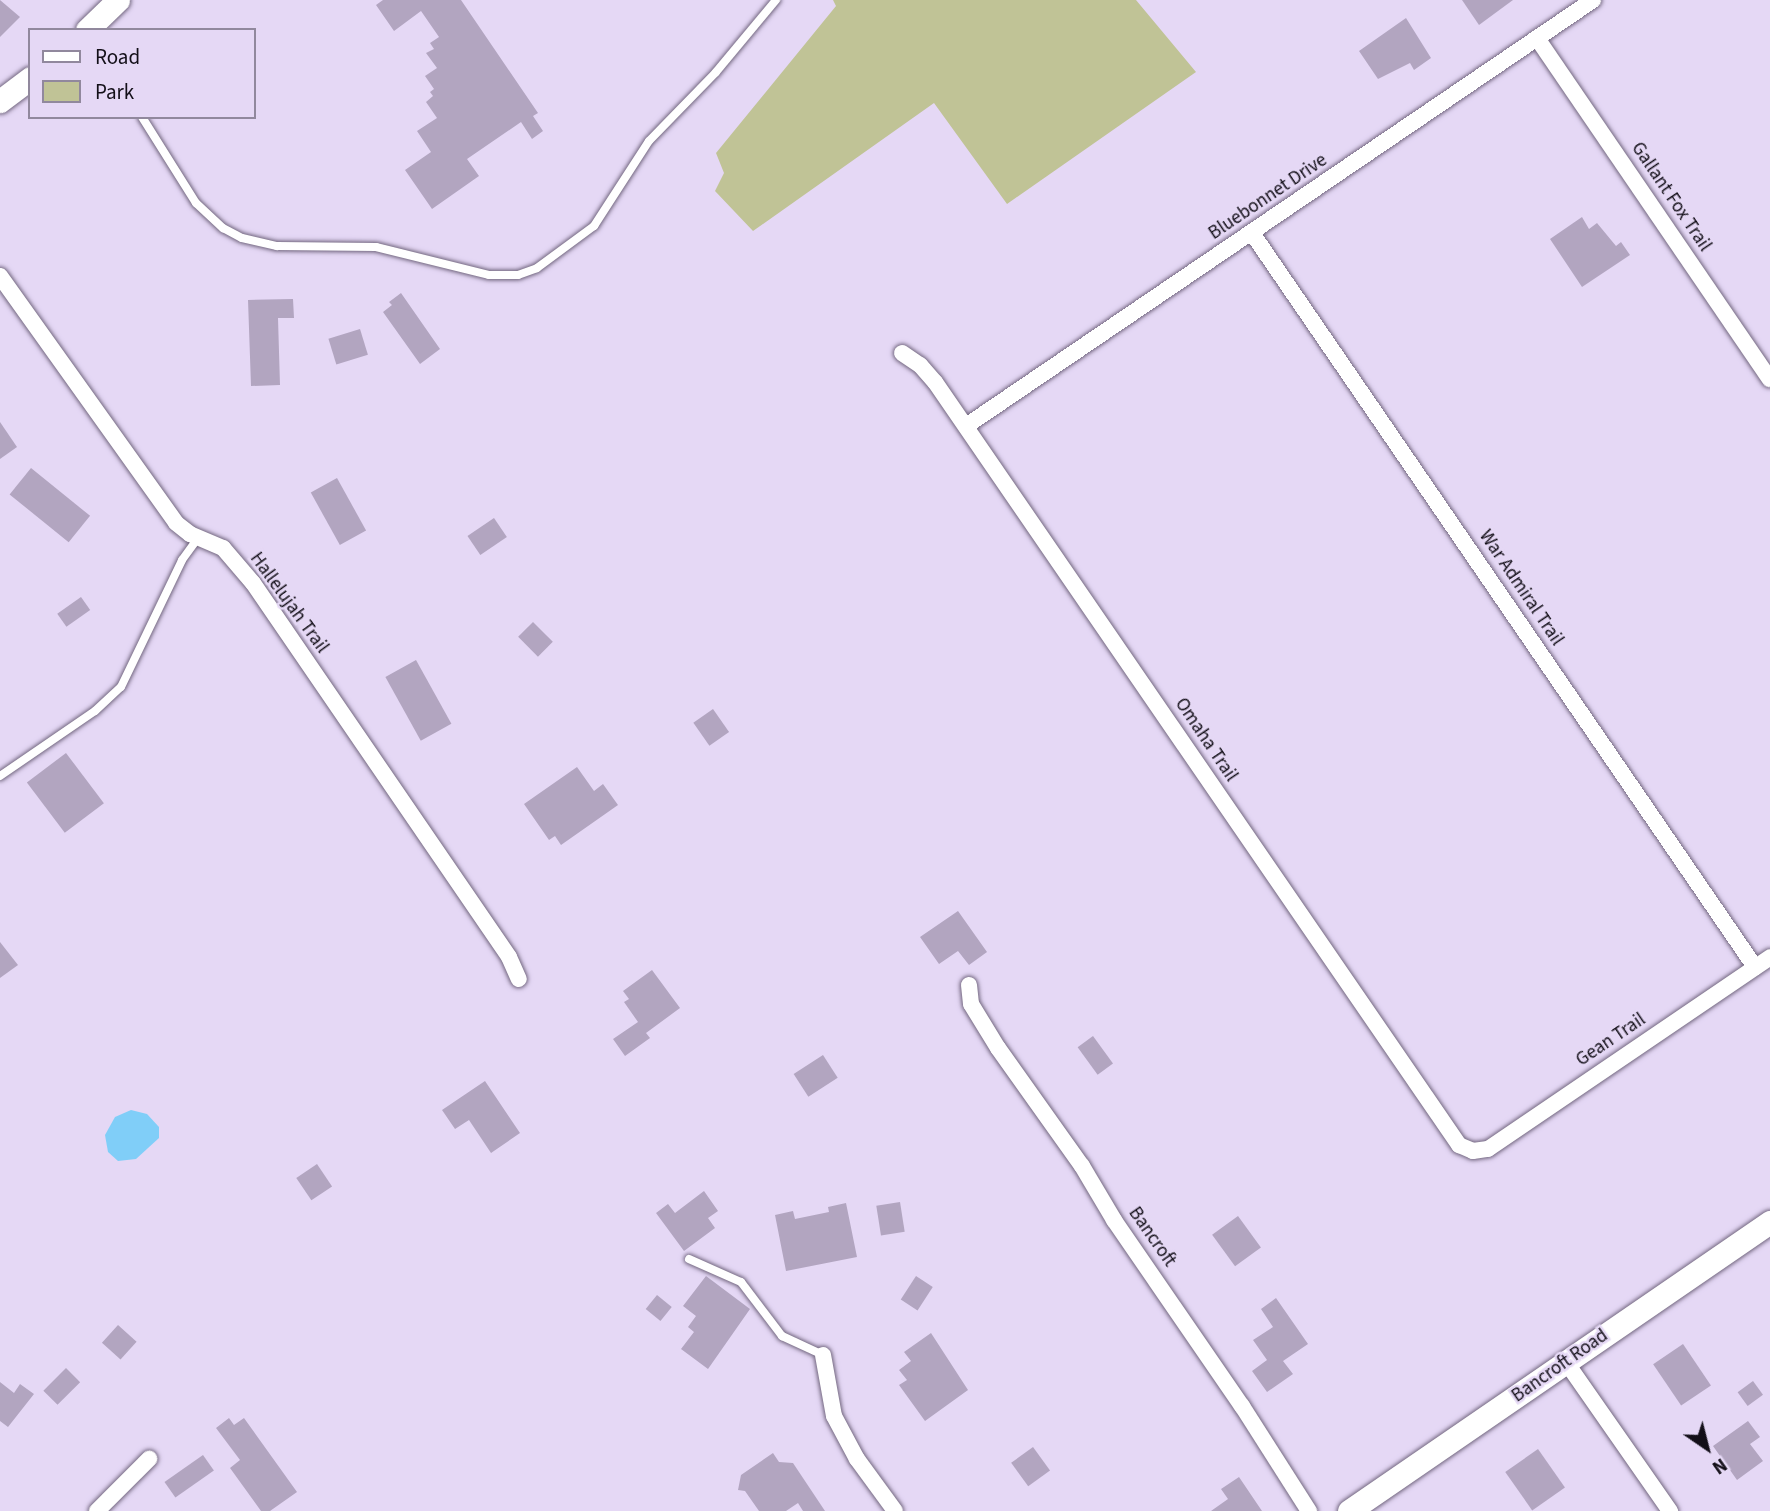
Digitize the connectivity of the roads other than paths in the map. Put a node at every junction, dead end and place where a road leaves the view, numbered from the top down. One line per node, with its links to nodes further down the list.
1 (118, 0): 4 (street)
2 (776, 0): 8 (lane)
3 (1593, 0): 5 (street, Bluebonnet Drive)
4 (89, 28)
5 (1538, 38): 9 (street, Bluebonnet Drive); 12 (street, Gallant Fox Trail)
6 (28, 80): 7 (street)
7 (0, 101)
8 (143, 119)
9 (1252, 233): 13 (street, Bluebonnet Drive); 17 (street, War Admiral Trail)
10 (0, 276): 14 (street, Hallelujah Trail)
11 (902, 354): 13 (street, Omaha Trail)
12 (1770, 379)
13 (966, 426): 20 (street, Omaha Trail)
14 (199, 537): 15 (lane); 18 (street, Hallelujah Trail)
15 (0, 776)
16 (1770, 957): 17 (street, Gean Trail)
17 (1755, 967): 20 (street, Gean Trail)
18 (519, 979)
19 (969, 985): 28 (street, Bancroft)
20 (1473, 1151)
21 (1770, 1222): 24 (street, Bancroft Road)
22 (689, 1259): 23 (lane)
23 (823, 1355): 27 (street)
24 (1566, 1362): 29 (street, Bancroft Road); 30 (street)
25 (149, 1459): 26 (street)
26 (97, 1511)
27 (895, 1511)
28 (1309, 1511)
29 (1349, 1511)
30 (1670, 1511)

